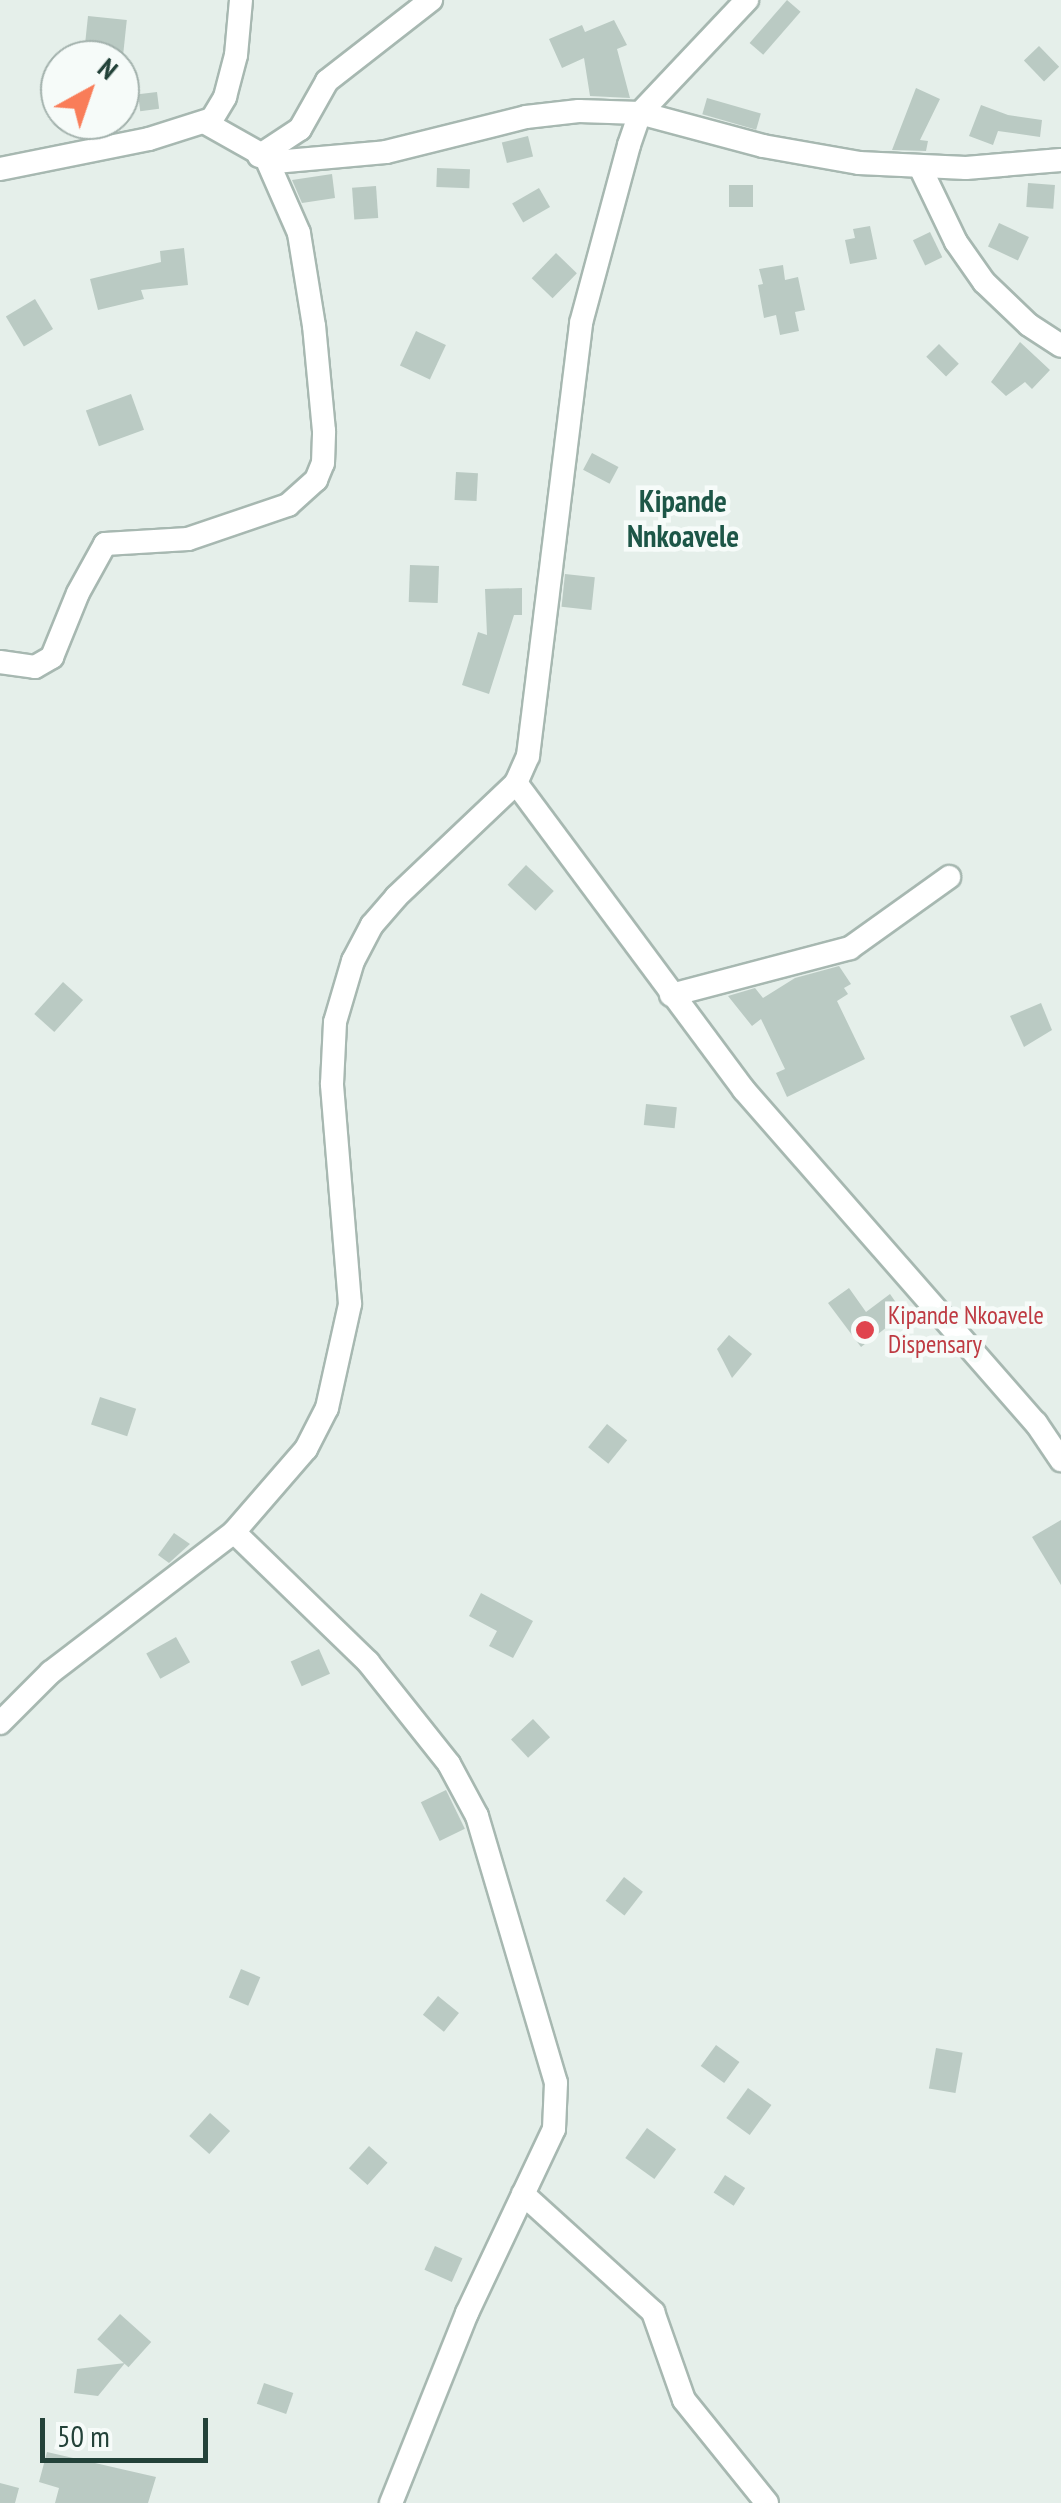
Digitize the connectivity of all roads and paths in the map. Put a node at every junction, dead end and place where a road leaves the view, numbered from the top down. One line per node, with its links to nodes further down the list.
1 (241, 0): 5 (street)
2 (431, 0): 6 (street)
3 (747, 0): 4 (street)
4 (640, 113): 6 (street); 8 (street); 12 (street)
5 (204, 122): 6 (street); 9 (street)
6 (263, 158): 11 (street)
7 (1061, 160): 8 (street)
8 (920, 167): 10 (street)
9 (0, 169)
10 (1061, 346)
11 (0, 662)
12 (516, 783): 14 (street); 16 (street)
13 (949, 877): 14 (street)
14 (672, 994): 15 (street)
15 (1061, 1460)
16 (234, 1532): 17 (street); 18 (street)
17 (0, 1723)
18 (523, 2194): 19 (street); 20 (street)
19 (391, 2503)
20 (767, 2503)

